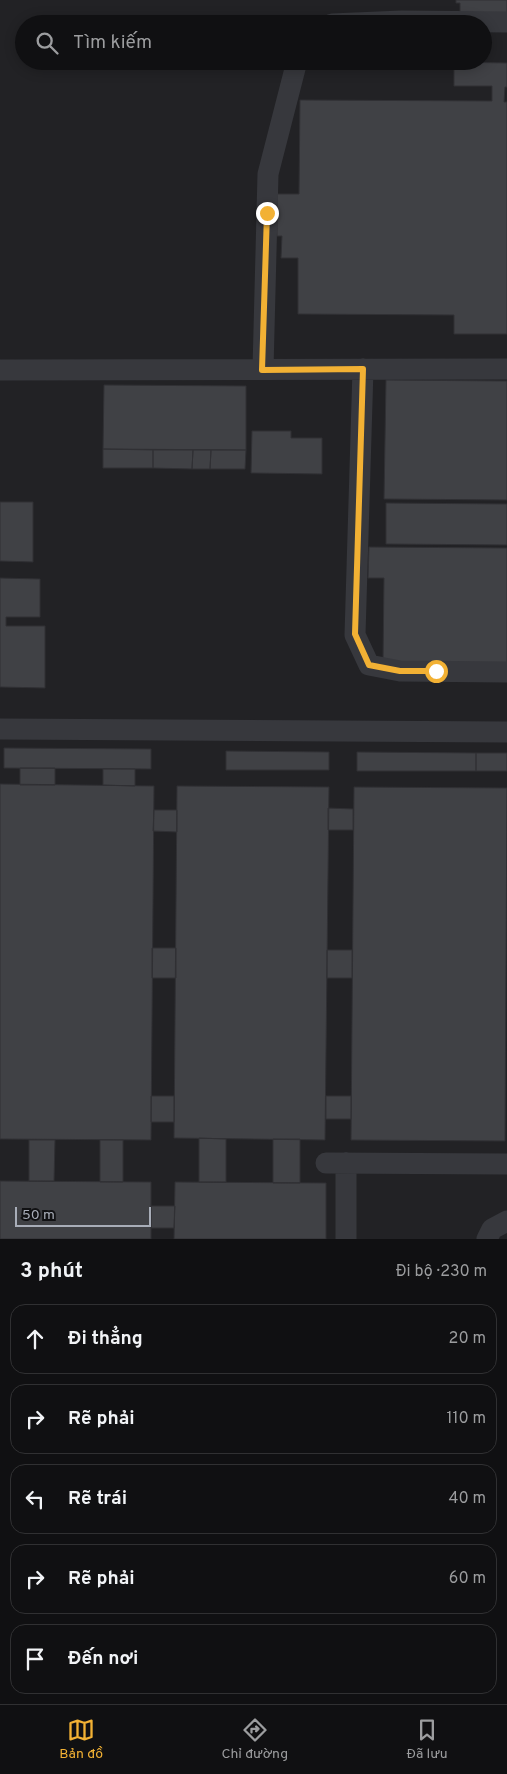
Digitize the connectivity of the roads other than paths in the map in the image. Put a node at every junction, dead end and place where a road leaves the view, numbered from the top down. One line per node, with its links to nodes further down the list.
1 (492, 22): 2 (lane)
2 (507, 22)
3 (295, 70): 7 (lane)
4 (507, 368): 5 (lane)
5 (363, 369): 7 (lane); 8 (lane)
6 (0, 370): 7 (lane)
7 (262, 370)
8 (507, 672)
9 (0, 729): 10 (lane)
10 (507, 732)
11 (507, 1164): 13 (lane)
12 (507, 1221): 14 (lane)
13 (346, 1239)
14 (487, 1239)

